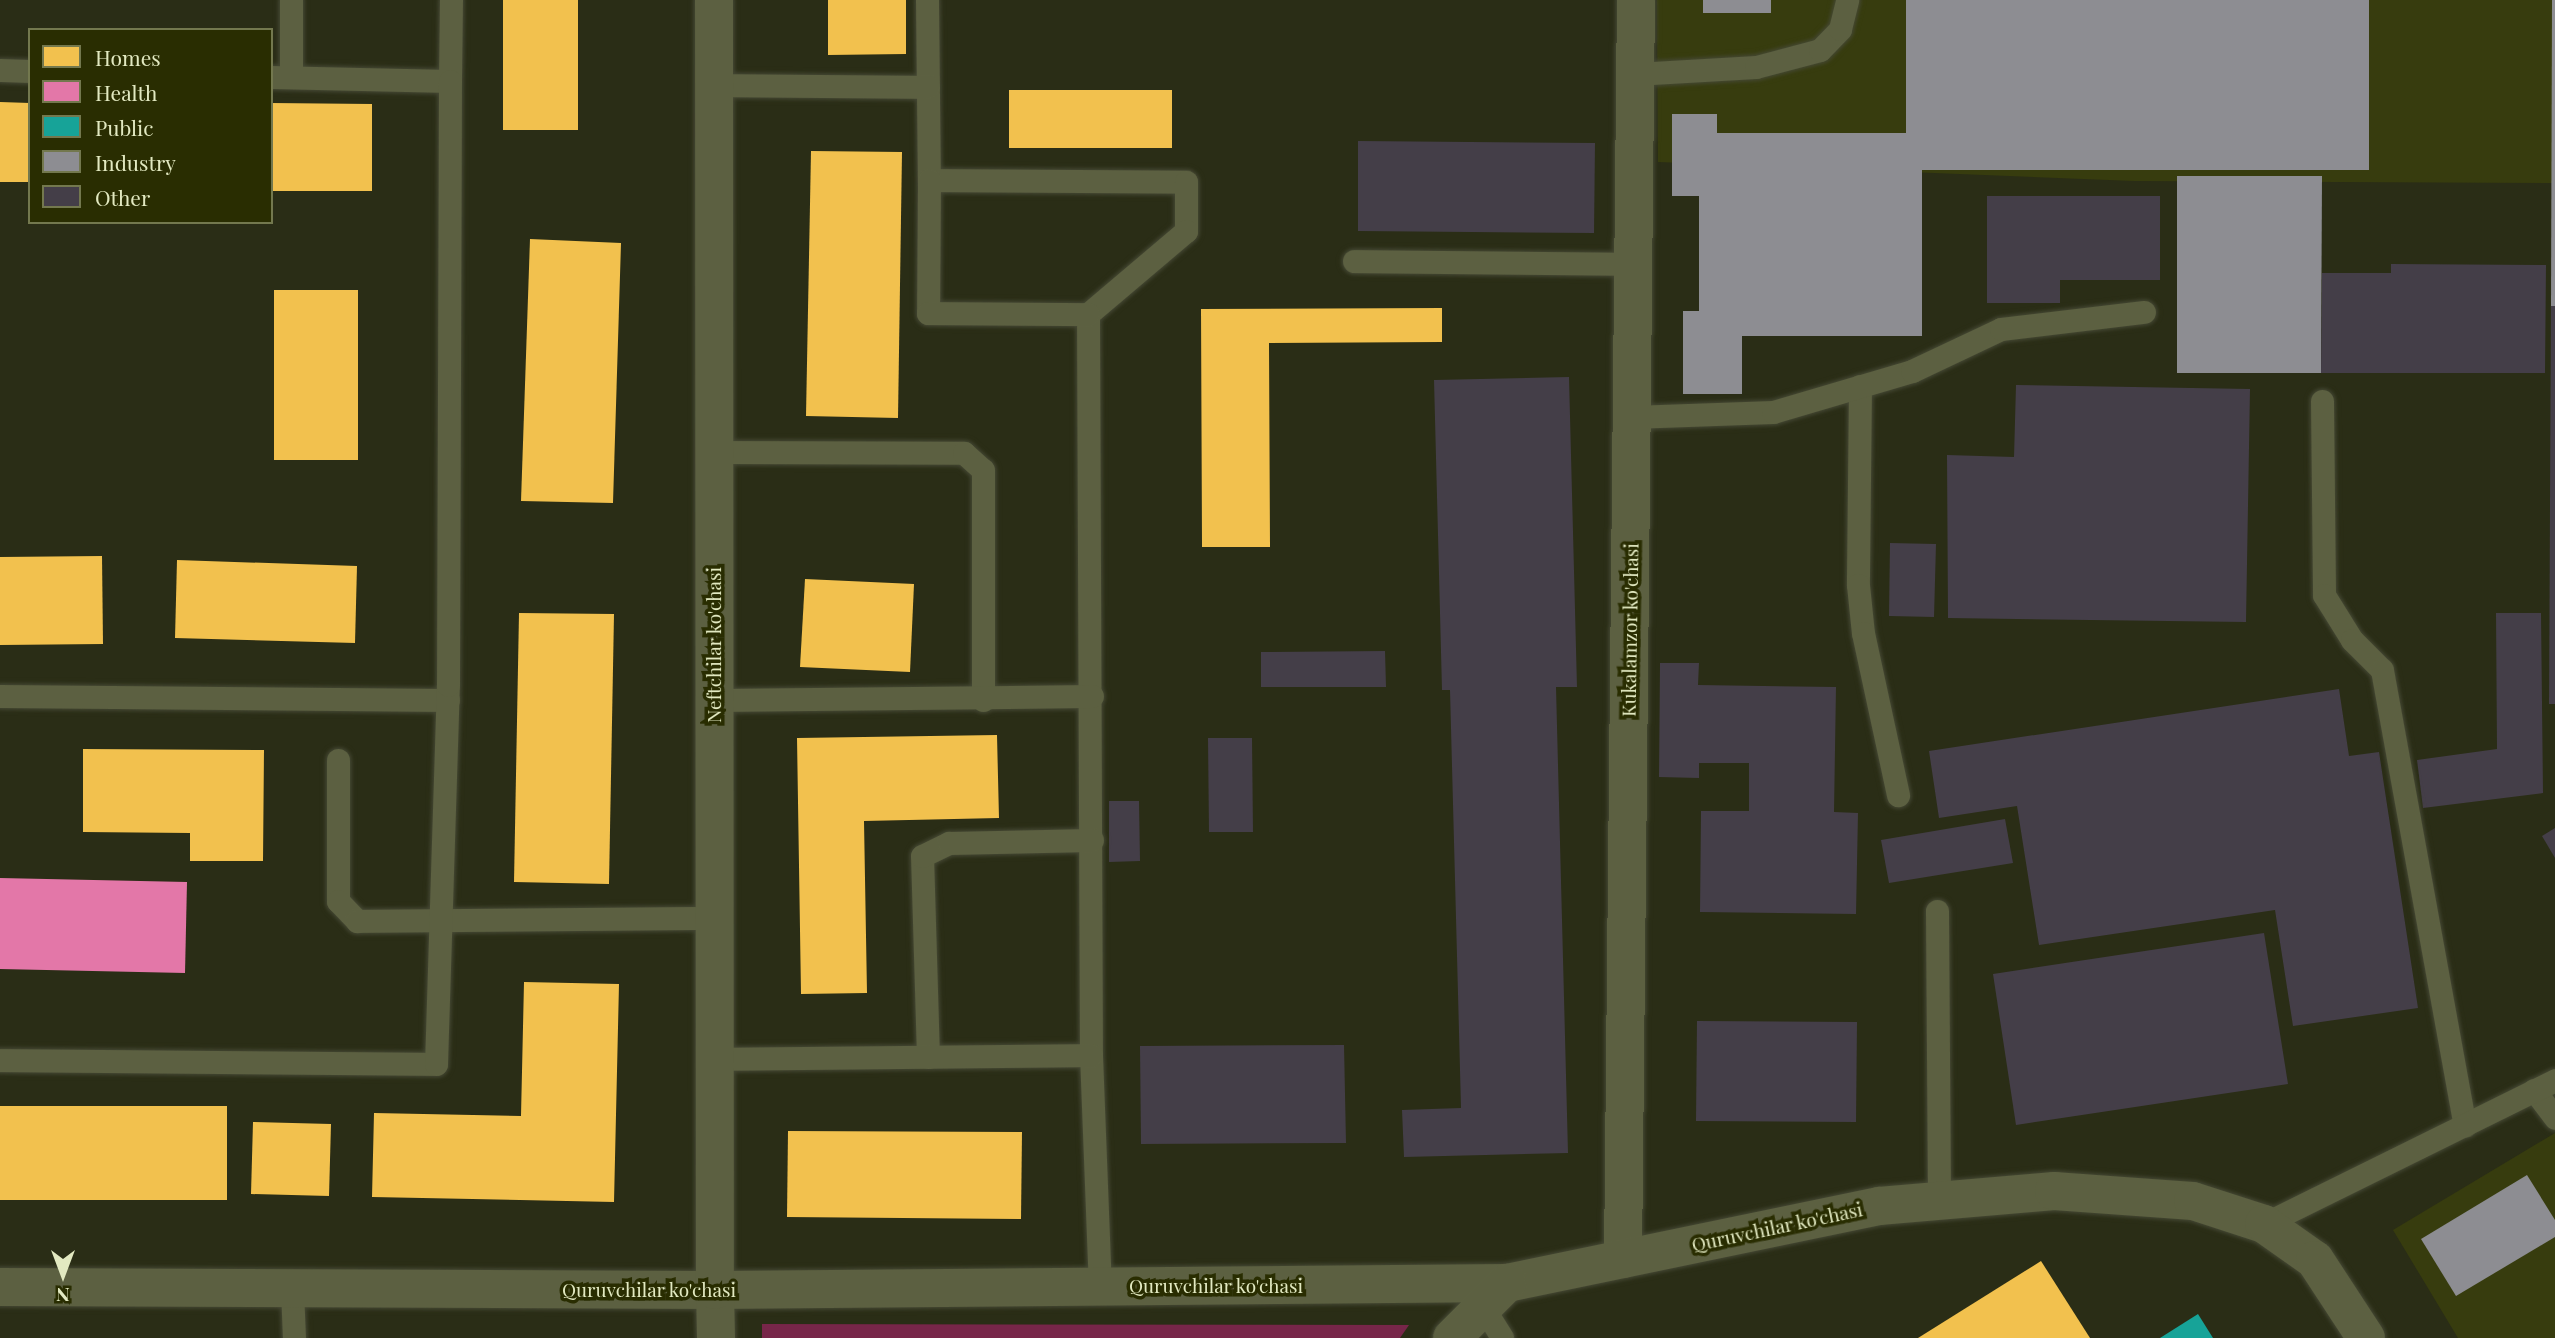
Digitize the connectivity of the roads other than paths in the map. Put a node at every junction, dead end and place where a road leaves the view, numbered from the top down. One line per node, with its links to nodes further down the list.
1 (291, 0): 10 (lane)
2 (451, 0): 11 (lane)
3 (714, 0): 12 (street, Neftchilar ko'chasi)
4 (927, 0): 13 (lane)
5 (1636, 0): 9 (street, Kukalamzor ko'chasi)
6 (1847, 0): 9 (lane)
7 (0, 70): 8 (lane)
8 (28, 71)
9 (1635, 74): 16 (street, Kukalamzor ko'chasi)
10 (281, 77): 11 (lane)
11 (450, 81): 25 (lane)
12 (714, 85): 13 (lane); 22 (street, Neftchilar ko'chasi)
13 (928, 87): 14 (lane)
14 (929, 180): 18 (lane); 18 (lane)
15 (1354, 261): 16 (lane)
16 (1634, 264): 21 (street, Kukalamzor ko'chasi)
17 (2144, 312): 19 (lane)
18 (1088, 314): 24 (lane)
19 (1860, 386): 21 (lane); 29 (lane)
20 (2322, 401): 41 (lane)
21 (1632, 417): 44 (street, Kukalamzor ko'chasi)
22 (714, 452): 26 (street, Neftchilar ko'chasi); 27 (lane)
23 (0, 695): 25 (lane)
24 (1093, 696): 27 (lane); 30 (lane)
25 (448, 700): 33 (lane)
26 (715, 700): 27 (lane); 32 (street, Neftchilar ko'chasi)
27 (983, 700)
28 (338, 760): 33 (lane)
29 (1898, 795)
30 (1092, 840): 34 (lane); 35 (lane)
31 (1937, 911): 42 (lane)
32 (715, 918): 33 (lane); 36 (street, Neftchilar ko'chasi)
33 (443, 923): 37 (lane)
34 (1091, 1055): 35 (lane); 46 (lane)
35 (928, 1057): 36 (lane)
36 (715, 1059): 48 (street, Neftchilar ko'chasi)
37 (0, 1060)
38 (2555, 1080): 39 (lane)
39 (2534, 1090): 40 (lane); 41 (lane)
40 (2555, 1118)
41 (2465, 1125): 43 (lane)
42 (1939, 1200): 43 (street, Quruvchilar ko'chasi); 44 (street, Quruvchilar ko'chasi)
43 (2264, 1224): 53 (street, Quruvchilar ko'chasi)
44 (1623, 1259): 49 (street, Quruvchilar ko'chasi)
45 (0, 1287): 47 (street, Quruvchilar ko'chasi)
46 (1100, 1287): 48 (street, Quruvchilar ko'chasi); 49 (street, Quruvchilar ko'chasi)
47 (292, 1289): 48 (street, Quruvchilar ko'chasi); 50 (lane)
48 (715, 1290): 51 (street, Neftchilar ko'chasi)
49 (1497, 1310): 52 (street)
50 (294, 1338)
51 (716, 1338)
52 (1452, 1338)
53 (2366, 1338)

